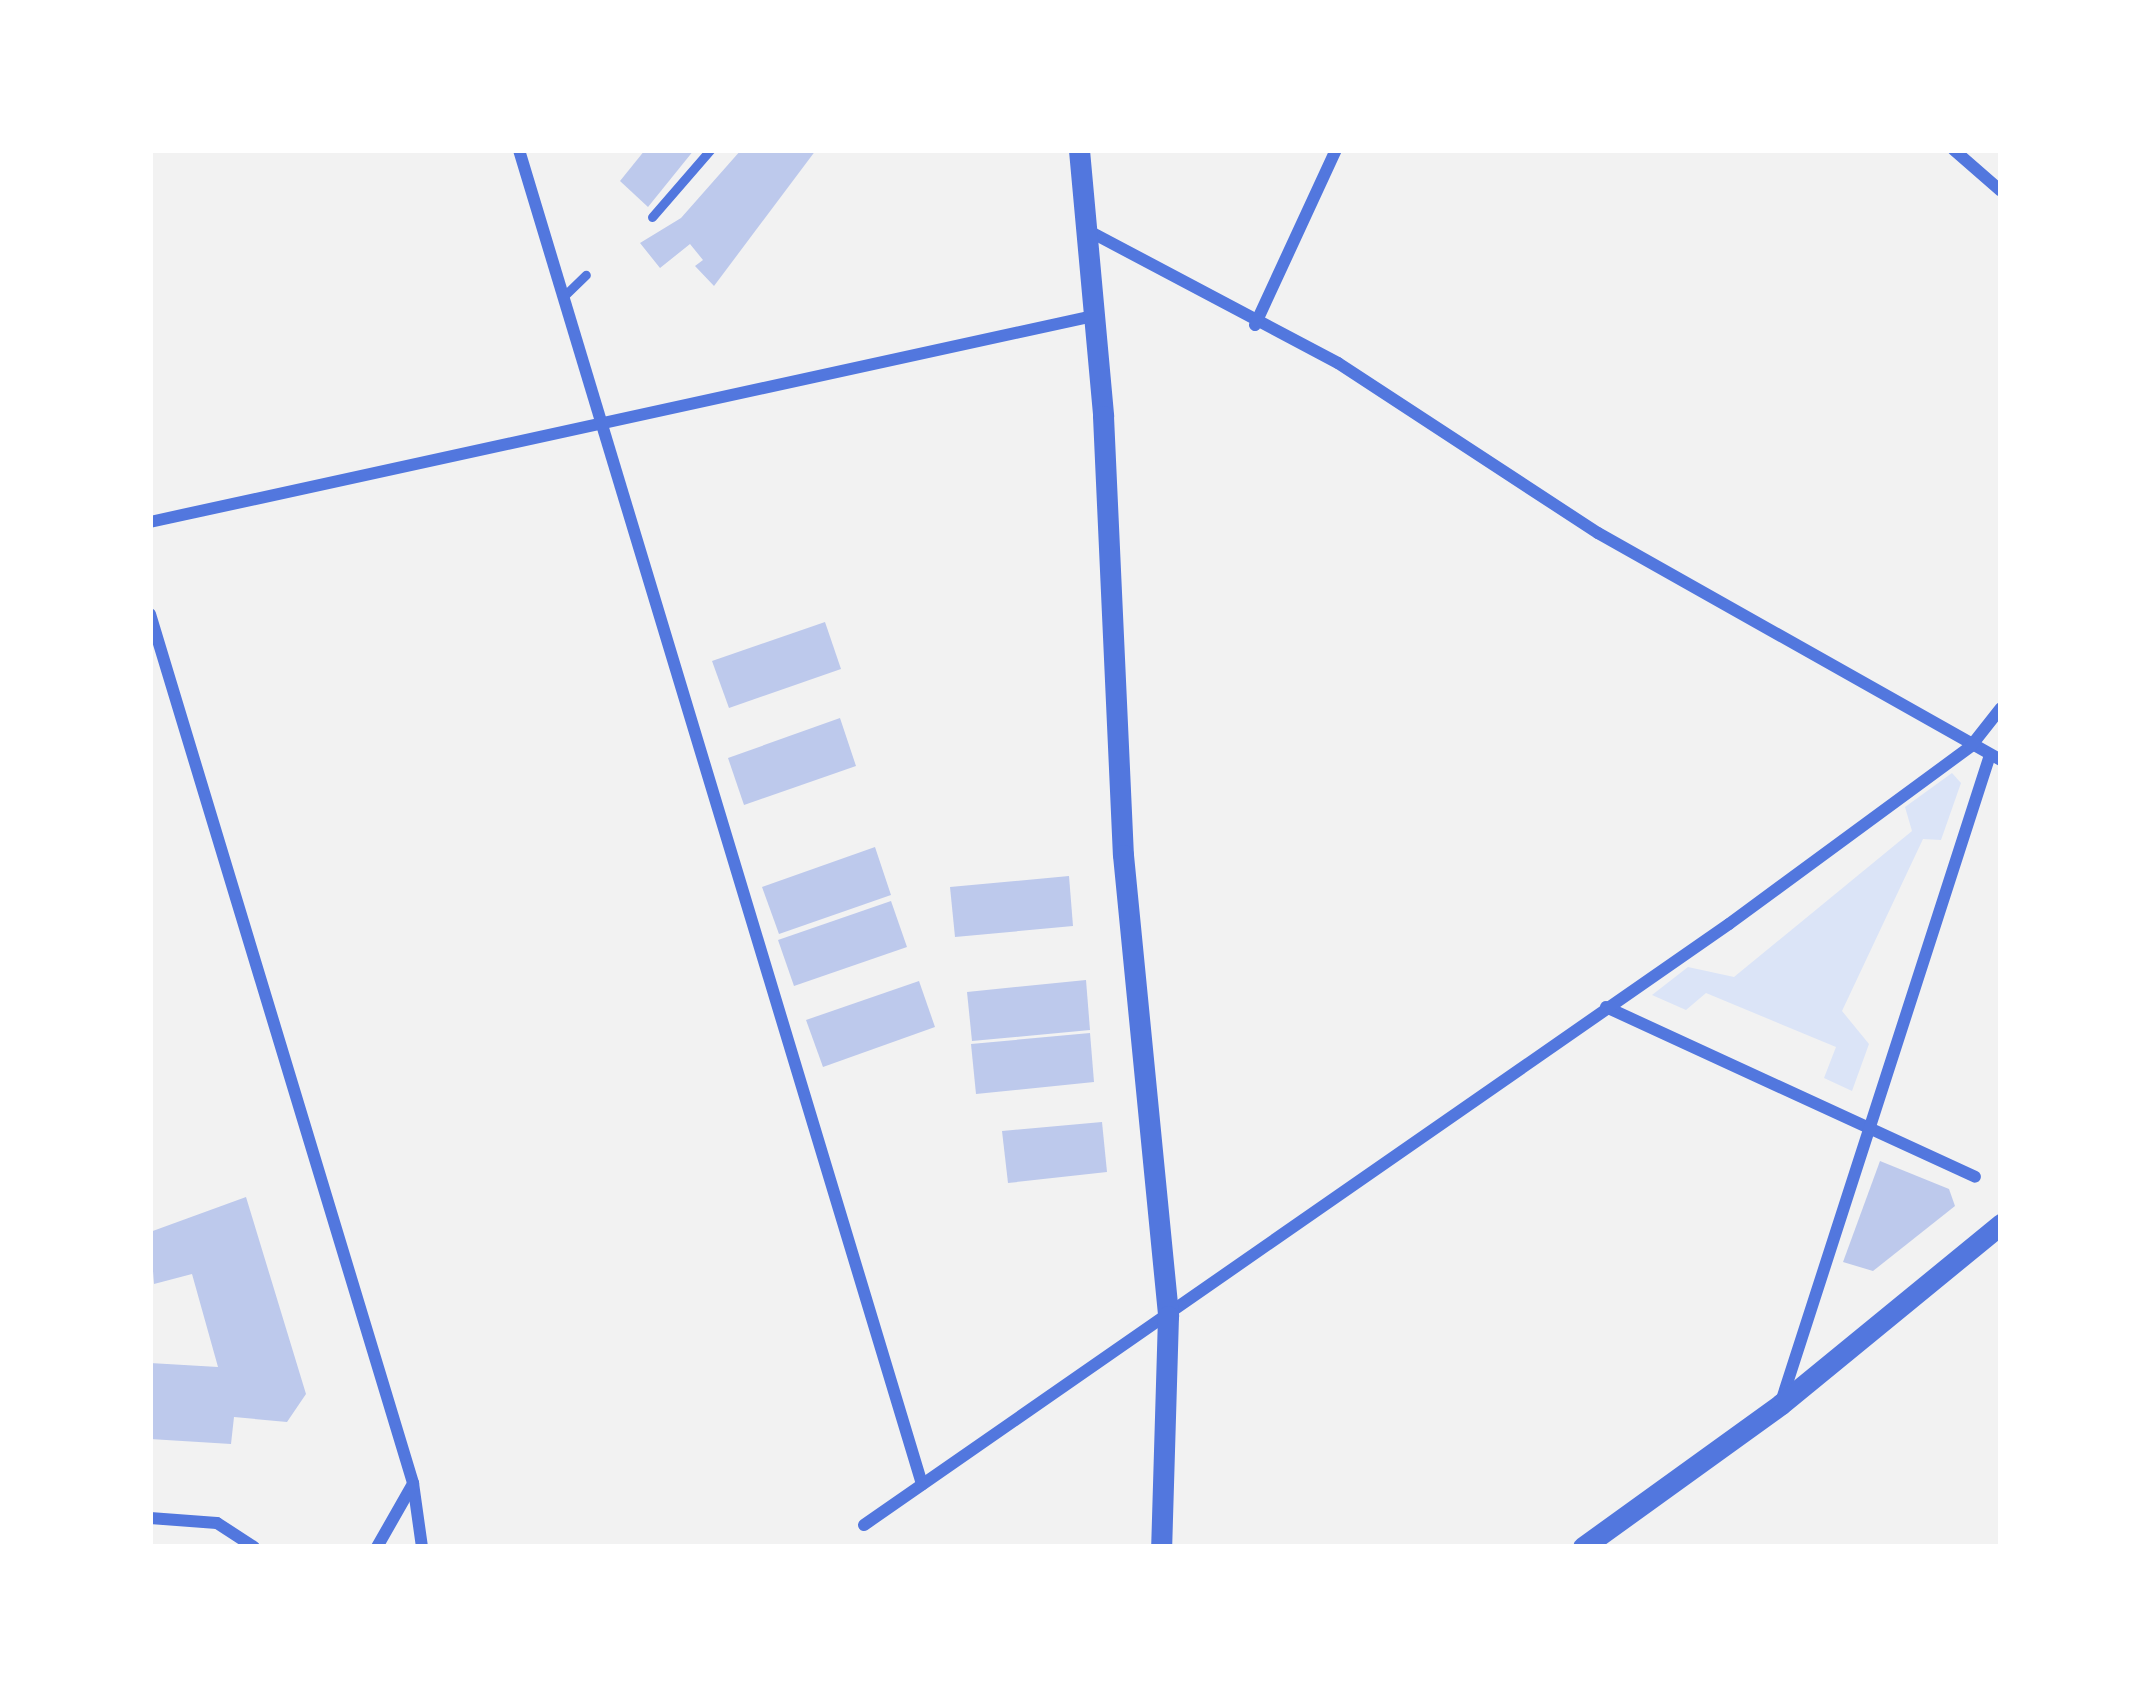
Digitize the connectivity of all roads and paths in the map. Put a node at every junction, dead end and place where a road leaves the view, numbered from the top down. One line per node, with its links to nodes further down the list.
1 (520, 150): 10 (street)
2 (710, 150): 7 (lane)
3 (1078, 150): 8 (street)
4 (1336, 150): 12 (street)
5 (1954, 150): 6 (street)
6 (2001, 191)
7 (652, 218)
8 (1085, 230): 11 (street); 12 (street)
9 (586, 275): 10 (lane)
10 (565, 295): 13 (street)
11 (1093, 316): 13 (street); 23 (street)
12 (1255, 325): 17 (street)
13 (603, 419): 14 (street); 26 (street)
14 (150, 522)
15 (150, 614): 25 (street)
16 (2001, 708): 17 (street)
17 (1971, 746): 18 (street); 19 (street)
18 (1996, 758): 20 (street)
19 (1606, 1007): 20 (street); 23 (street)
20 (1870, 1128): 21 (street); 24 (street)
21 (1975, 1177)
22 (2001, 1224): 24 (street)
23 (1168, 1316): 26 (street); 32 (street)
24 (1781, 1403): 33 (street)
25 (413, 1483): 30 (street); 31 (street)
26 (922, 1484): 28 (street)
27 (150, 1518): 29 (street)
28 (864, 1525)
29 (254, 1547)
30 (376, 1547)
31 (422, 1547)
32 (1161, 1547)
33 (1583, 1547)

